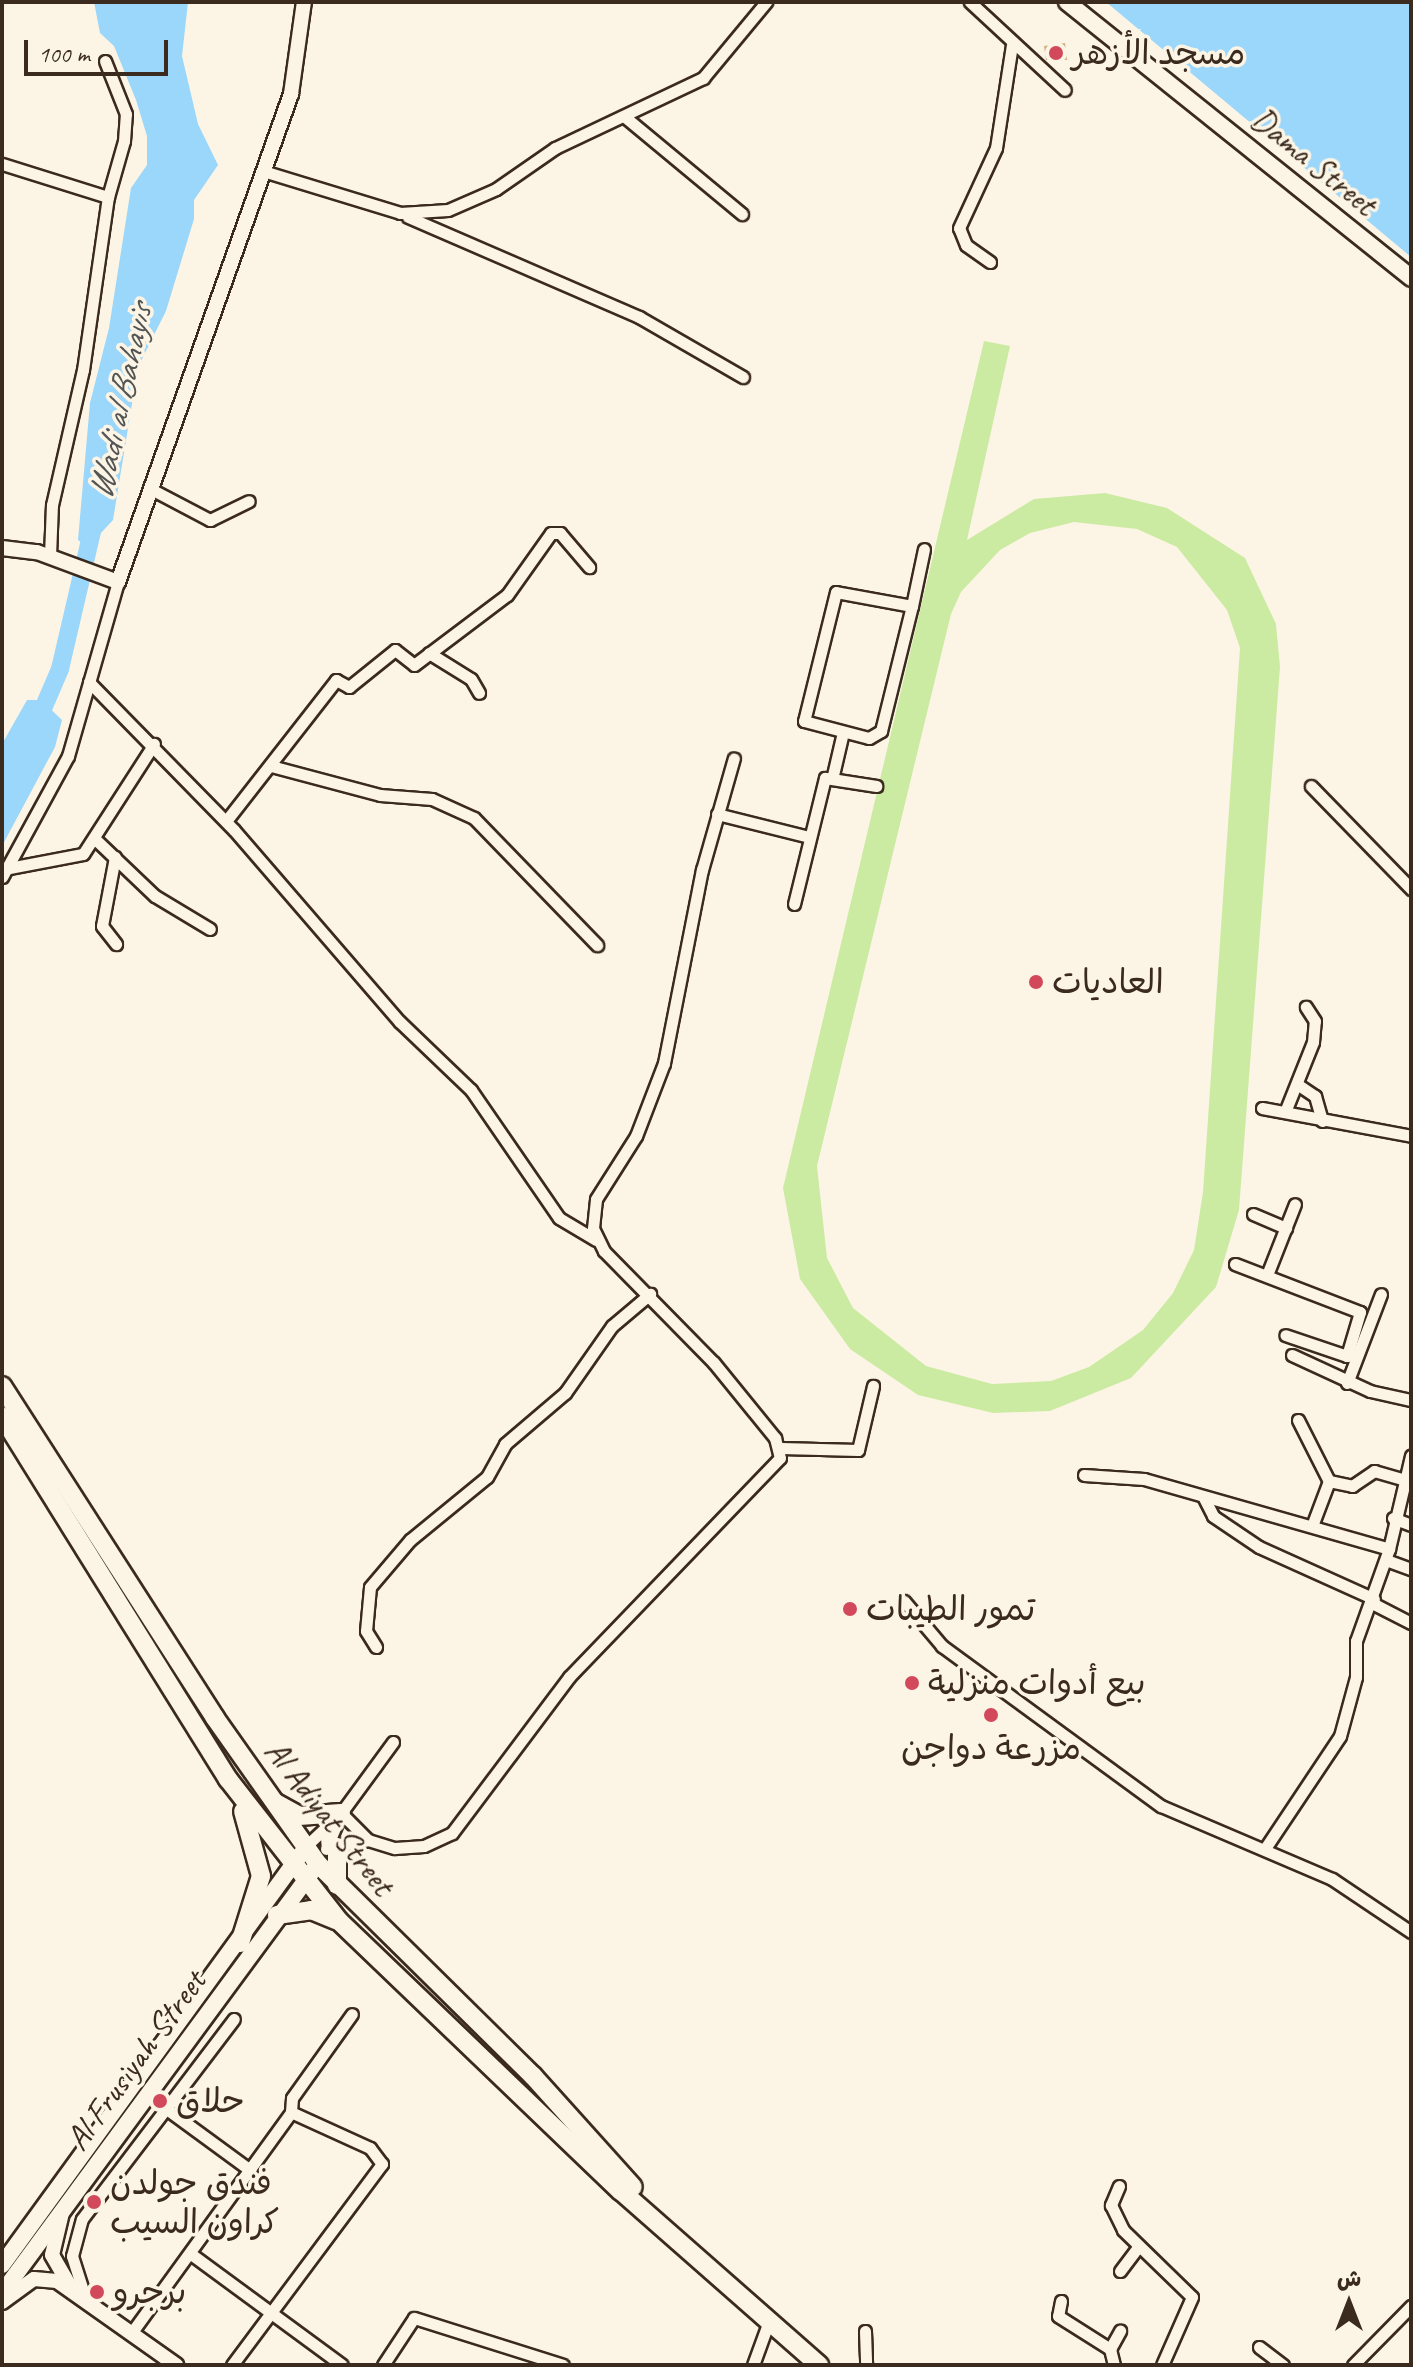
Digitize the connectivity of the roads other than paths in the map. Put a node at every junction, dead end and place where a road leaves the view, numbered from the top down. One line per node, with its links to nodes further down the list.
1 (304, 2): 10 (street)
2 (766, 2): 8 (street)
3 (970, 2): 5 (street)
4 (1067, 2): 15 (main road, Dama Street)
5 (1012, 45): 7 (street); 14 (street)
6 (105, 61): 11 (street)
7 (1065, 90)
8 (625, 117): 12 (street); 13 (street)
9 (2, 164): 11 (street)
10 (263, 171): 12 (street); 17 (street)
11 (108, 197): 21 (street)
12 (400, 213): 16 (street)
13 (742, 214)
14 (990, 262)
15 (1411, 278)
16 (743, 377)
17 (149, 488): 18 (street); 23 (street)
18 (249, 501)
19 (2, 548): 21 (street)
20 (924, 549): 24 (street)
21 (50, 556): 23 (street)
22 (589, 567): 25 (street)
23 (118, 582): 26 (street)
24 (912, 606): 28 (street); 28 (street)
25 (429, 653): 27 (street); 31 (street)
26 (89, 682): 29 (street); 40 (street)
27 (479, 693)
28 (843, 732): 32 (street)
29 (154, 744): 36 (street); 38 (street)
30 (734, 758): 35 (street)
31 (271, 766): 36 (street); 45 (street)
32 (833, 775): 33 (street); 37 (street)
33 (876, 786)
34 (1311, 786): 41 (street)
35 (717, 814): 37 (street); 55 (street)
36 (226, 821): 55 (street)
37 (809, 837): 42 (street)
38 (94, 838): 39 (street); 40 (street)
39 (115, 857): 43 (street); 44 (street)
40 (3, 873)
41 (1411, 889)
42 (794, 904)
43 (210, 929)
44 (116, 944)
45 (597, 945)
46 (1306, 1007): 47 (street)
47 (1297, 1084): 49 (street); 50 (street)
48 (1262, 1108): 49 (street)
49 (1285, 1112): 50 (street)
50 (1322, 1121): 51 (street)
51 (1411, 1136)
52 (1295, 1204): 54 (street)
53 (1253, 1214): 54 (street)
54 (1286, 1228): 57 (street)
55 (596, 1240): 58 (street)
56 (1235, 1264): 57 (street)
57 (1267, 1275): 60 (street)
58 (650, 1294): 68 (street); 82 (street)
59 (1381, 1294): 62 (street)
60 (1285, 1335)
61 (1292, 1355): 62 (street)
62 (1347, 1383): 65 (street)
63 (2, 1386): 85 (main road, Al Adiyat Street)
64 (873, 1386): 68 (street)
65 (1411, 1400)
66 (2, 1416): 84 (main road, Al Adiyat Street)
67 (1298, 1420): 72 (street)
68 (781, 1448): 88 (street)
69 (1411, 1456): 71 (street)
70 (1084, 1475): 73 (street)
71 (1402, 1479): 72 (street); 74 (street)
72 (1329, 1481): 76 (street)
73 (1204, 1498): 76 (street); 80 (street)
74 (1393, 1518): 75 (street); 77 (street)
75 (1411, 1525)
76 (1312, 1526): 77 (street)
77 (1387, 1554): 78 (street); 80 (street)
78 (1411, 1569)
79 (904, 1601): 90 (street)
80 (1373, 1601): 81 (street); 90 (street)
81 (1411, 1623)
82 (376, 1647)
83 (393, 1742): 86 (street)
84 (228, 1779): 92 (main road, Al Adiyat Street); 98 (main road)
85 (268, 1796): 86 (main road); 89 (main road, Al Adiyat Street)
86 (341, 1813): 87 (street); 88 (street); 91 (street)
87 (325, 1826): 89 (street); 91 (street)
88 (368, 1840): 91 (street)
89 (305, 1847): 91 (main road, Al Adiyat Street); 92 (main road, Al Frusiyah Street)
90 (1266, 1847): 97 (street)
91 (327, 1853): 93 (main road, Al Frusiyah Street); 94 (main road, Al Adiyat Street); 94 (main road)
92 (293, 1866): 93 (main road, Al Adiyat Street); 98 (main road, Al Frusiyah Street)
93 (306, 1881): 95 (main road, Al Frusiyah Street); 96 (main road, Al Adiyat Street)
94 (338, 1888): 106 (main road, Al Adiyat Street)
95 (277, 1915): 96 (main road); 105 (main road, Al Frusiyah Street)
96 (339, 1921): 106 (main road, Al Adiyat Street)
97 (1411, 1932)
98 (240, 1943): 109 (main road, Al Frusiyah Street)
99 (352, 2014): 102 (street)
100 (234, 2019): 101 (street)
101 (168, 2110): 103 (street); 113 (street)
102 (291, 2112): 103 (street); 117 (street)
103 (250, 2170): 108 (street)
104 (1119, 2186): 107 (street)
105 (62, 2210): 111 (street); 112 (main road, Al Frusiyah Street)
106 (675, 2234): 118 (main road, Al Adiyat Street)
107 (1139, 2246): 110 (street); 133 (street)
108 (191, 2254): 117 (street); 121 (street)
109 (2, 2265)
110 (1120, 2271)
111 (70, 2286): 113 (street); 115 (street)
112 (2, 2293)
113 (85, 2297): 121 (street)
114 (1061, 2301): 123 (street)
115 (2, 2302)
116 (1411, 2306): 135 (street)
117 (273, 2312): 125 (street); 126 (street)
118 (769, 2321): 129 (street); 130 (main road, Al Adiyat Street)
119 (865, 2331): 131 (street)
120 (1120, 2331): 123 (street)
121 (132, 2332): 124 (street)
122 (1259, 2347): 134 (street)
123 (1110, 2349): 132 (street)
124 (176, 2365)
125 (232, 2365)
126 (342, 2365)
127 (383, 2365): 128 (street)
128 (563, 2365)
129 (753, 2365)
130 (819, 2365)
131 (866, 2365)
132 (1114, 2365)
133 (1162, 2365)
134 (1283, 2365)
135 (1353, 2365)

